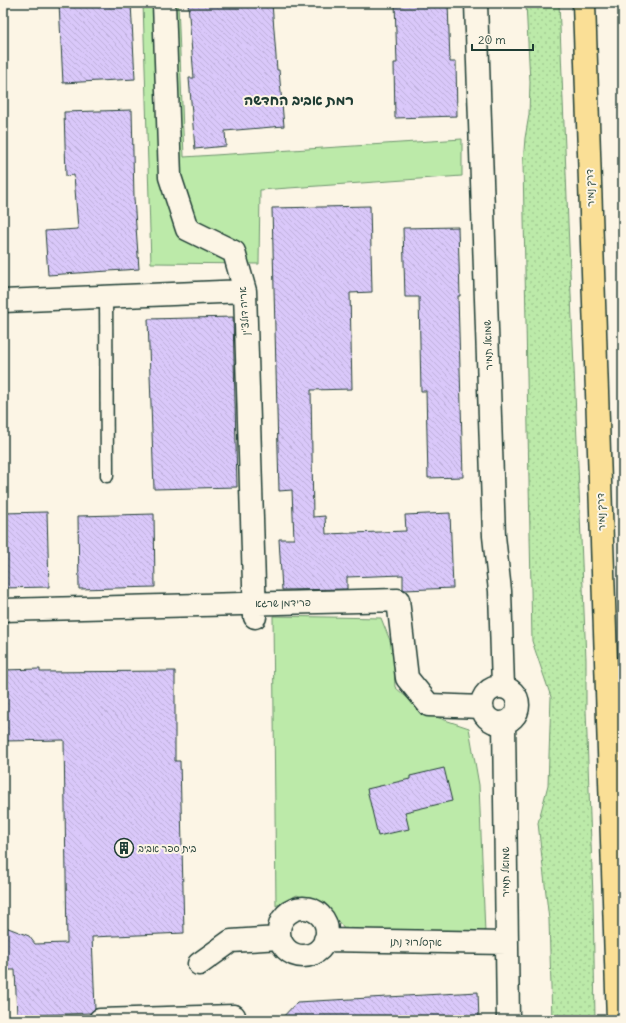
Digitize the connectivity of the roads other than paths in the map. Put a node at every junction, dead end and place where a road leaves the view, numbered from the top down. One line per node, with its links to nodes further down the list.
1 (164, 3): 4 (street, אריה דולצ'ין)
2 (476, 3): 10 (street, שמואל תמיר)
3 (584, 3): 20 (highway, דרך נמיר)
4 (245, 291): 5 (street); 9 (street, אריה דולצ'ין)
5 (106, 296): 6 (street); 7 (lane)
6 (13, 300)
7 (107, 476)
8 (3, 610): 9 (street, פרידמן שרגא)
9 (255, 610): 11 (street, פרידמן שרגא)
10 (503, 687): 11 (street); 12 (street)
11 (482, 707): 12 (street)
12 (504, 723): 15 (street, שמואל תמיר)
13 (279, 938): 14 (street); 14 (street); 16 (street)
14 (326, 940): 15 (street, אקסלרוד נתן)
15 (506, 943): 19 (street, שמואל תמיר)
16 (199, 964)
17 (234, 1016): 18 (street)
18 (100, 1020)
19 (508, 1020)
20 (618, 1020)

